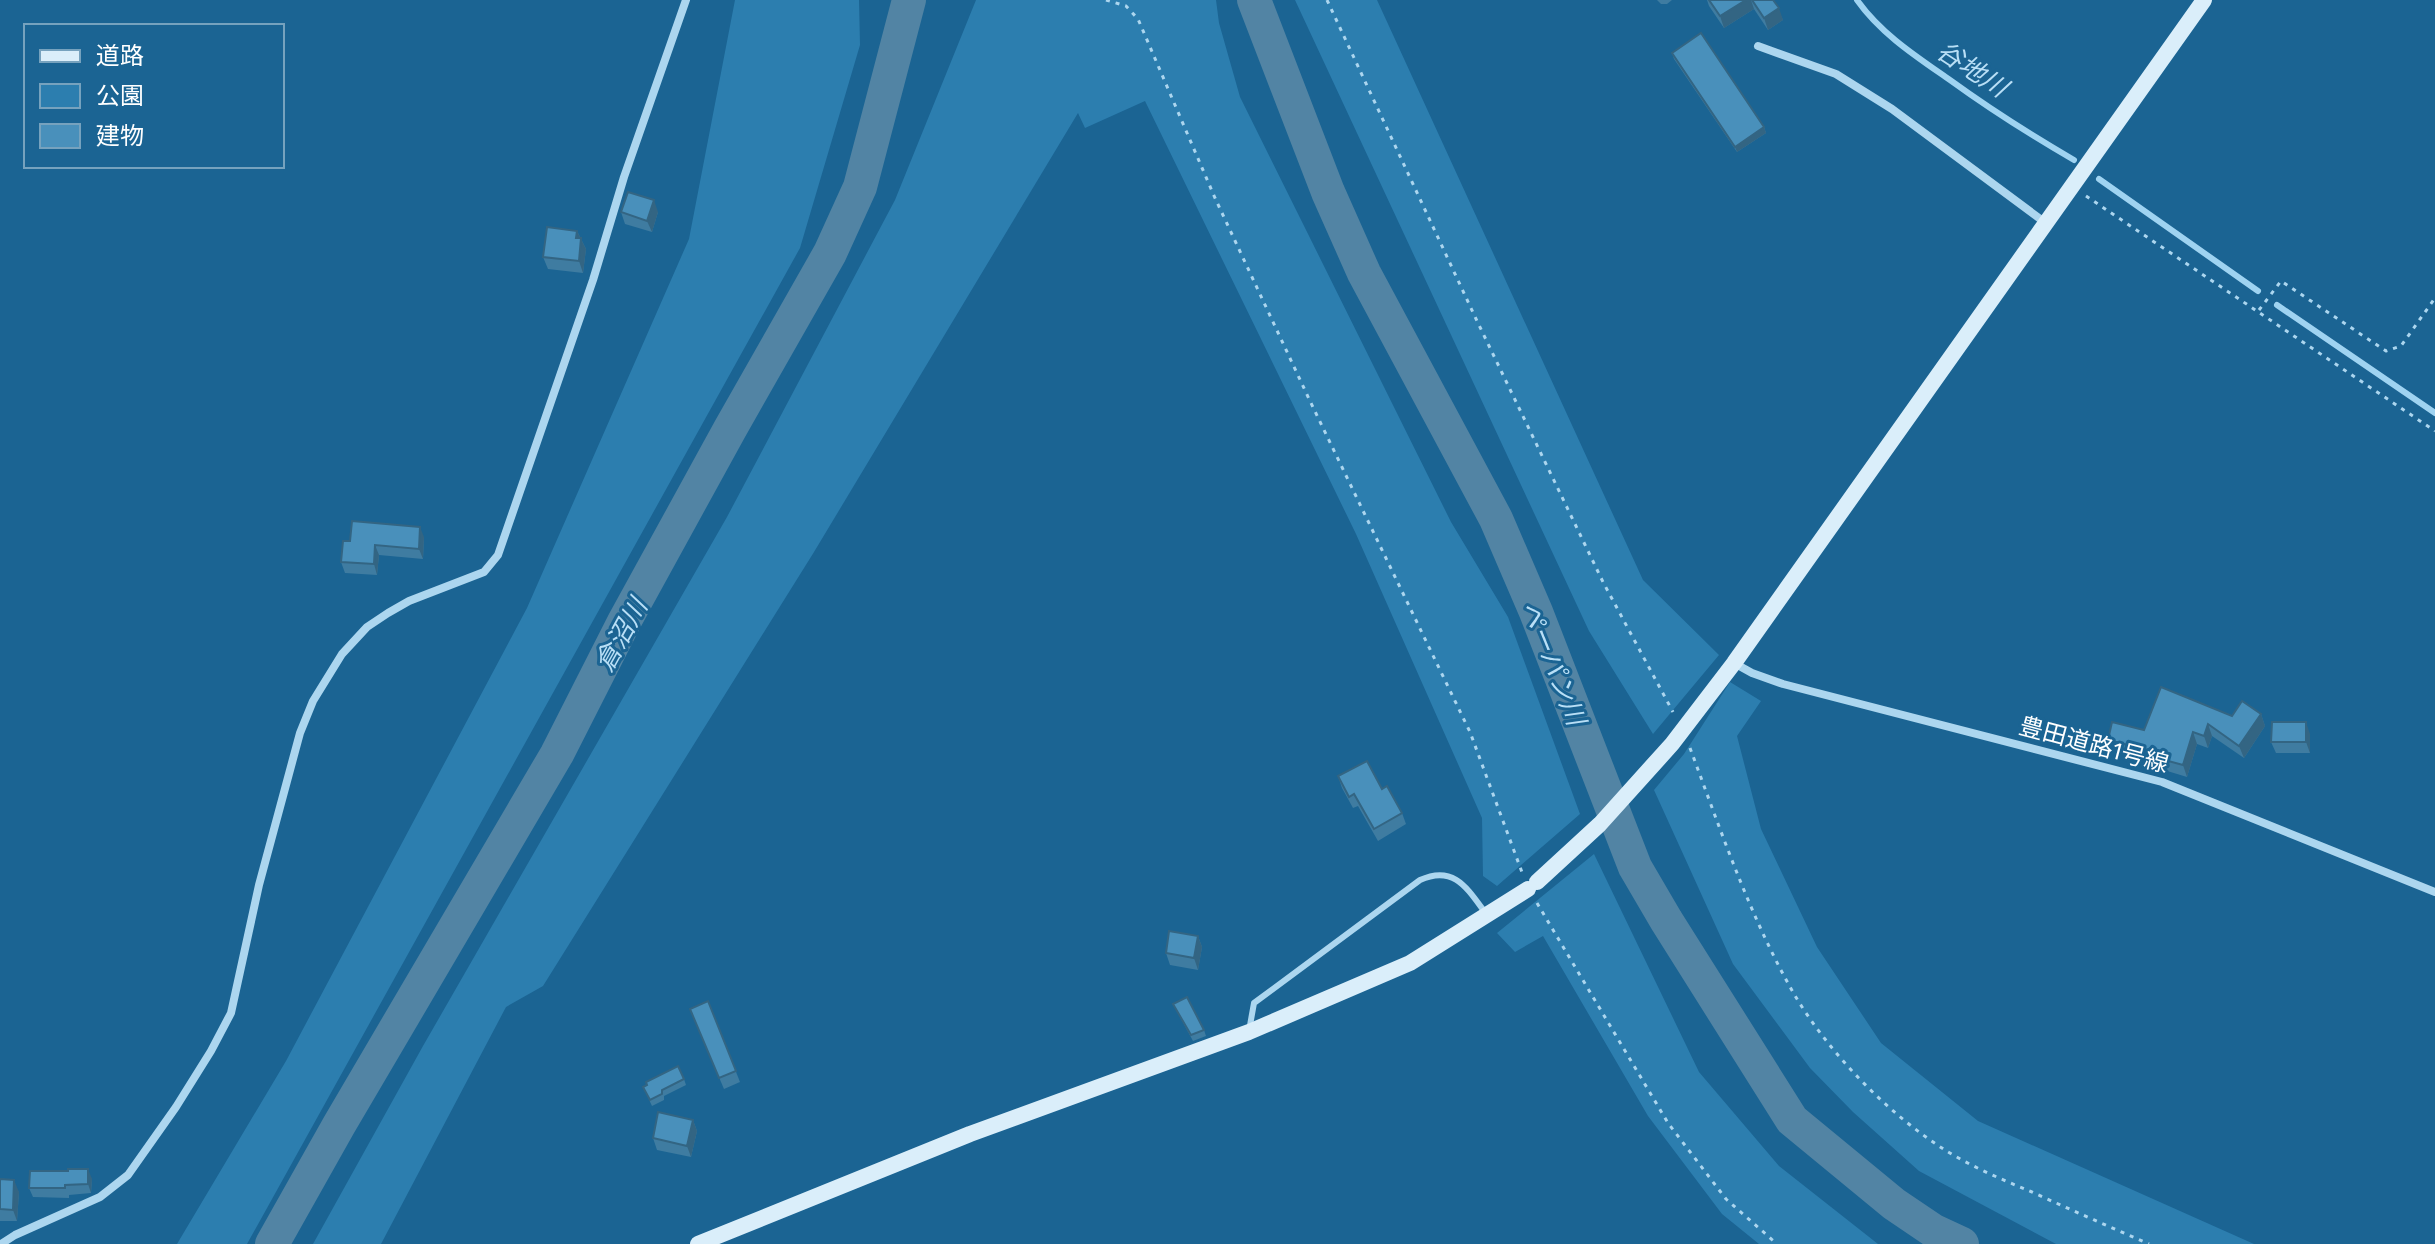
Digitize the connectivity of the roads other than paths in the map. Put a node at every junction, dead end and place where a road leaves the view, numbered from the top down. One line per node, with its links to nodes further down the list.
1 (686, 0): 9 (street)
2 (2204, 0): 4 (street)
3 (1758, 46): 4 (street)
4 (2047, 224): 5 (street)
5 (1734, 663): 6 (street, 豊田道路1号線); 7 (street)
6 (2435, 892)
7 (1487, 915): 8 (street); 8 (lane)
8 (1249, 1032): 10 (street)
9 (1, 1244)
10 (698, 1244)

